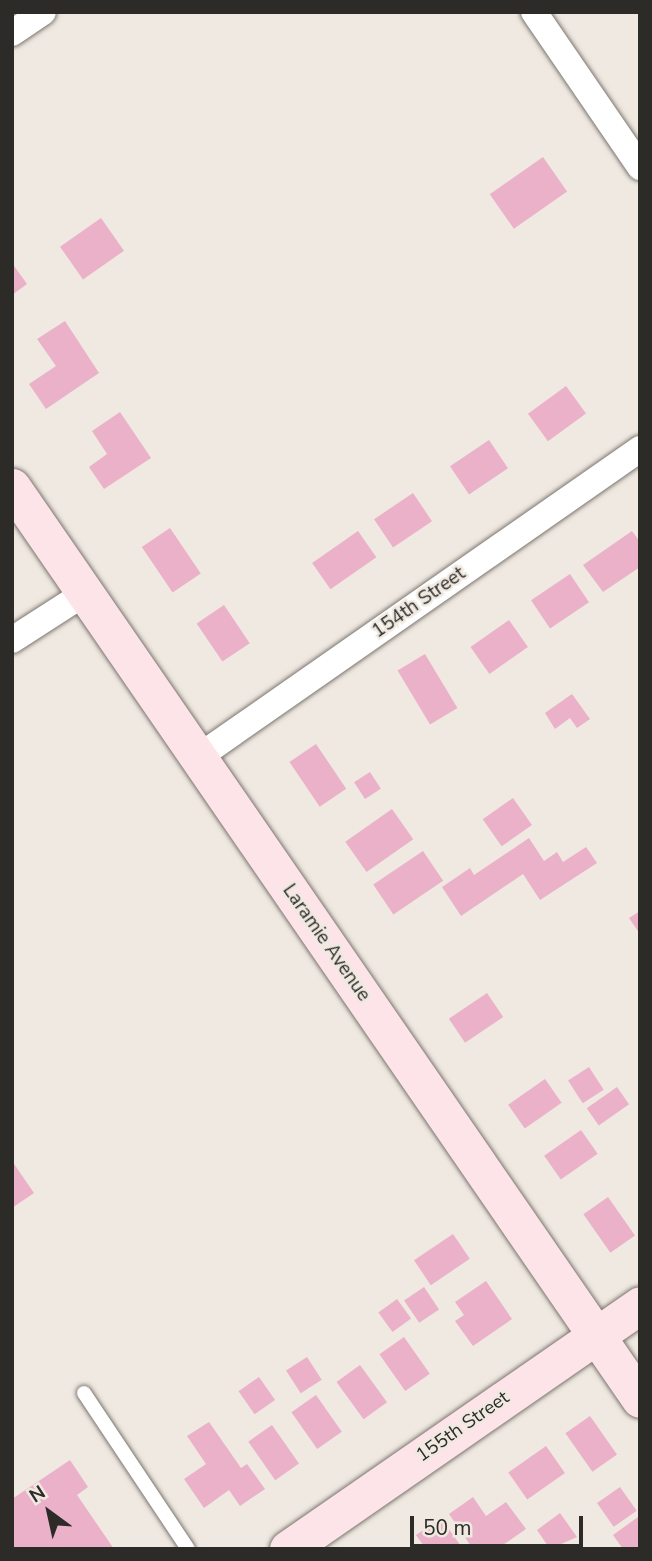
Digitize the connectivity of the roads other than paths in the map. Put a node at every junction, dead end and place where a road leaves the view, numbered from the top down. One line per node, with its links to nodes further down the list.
1 (43, 12): 3 (street)
2 (534, 12): 4 (street)
3 (12, 33)
4 (640, 167)
5 (640, 449): 9 (street, 154th Street)
6 (12, 487): 7 (street, Laramie Avenue)
7 (85, 593): 8 (street); 9 (street, Laramie Avenue)
8 (12, 640)
9 (197, 758): 11 (street, Laramie Avenue)
10 (640, 1305): 11 (street, 155th Street)
11 (595, 1335): 13 (street, Laramie Avenue); 15 (street, 155th Street)
12 (83, 1393): 14 (lane)
13 (640, 1399)
14 (188, 1549)
15 (288, 1549)

